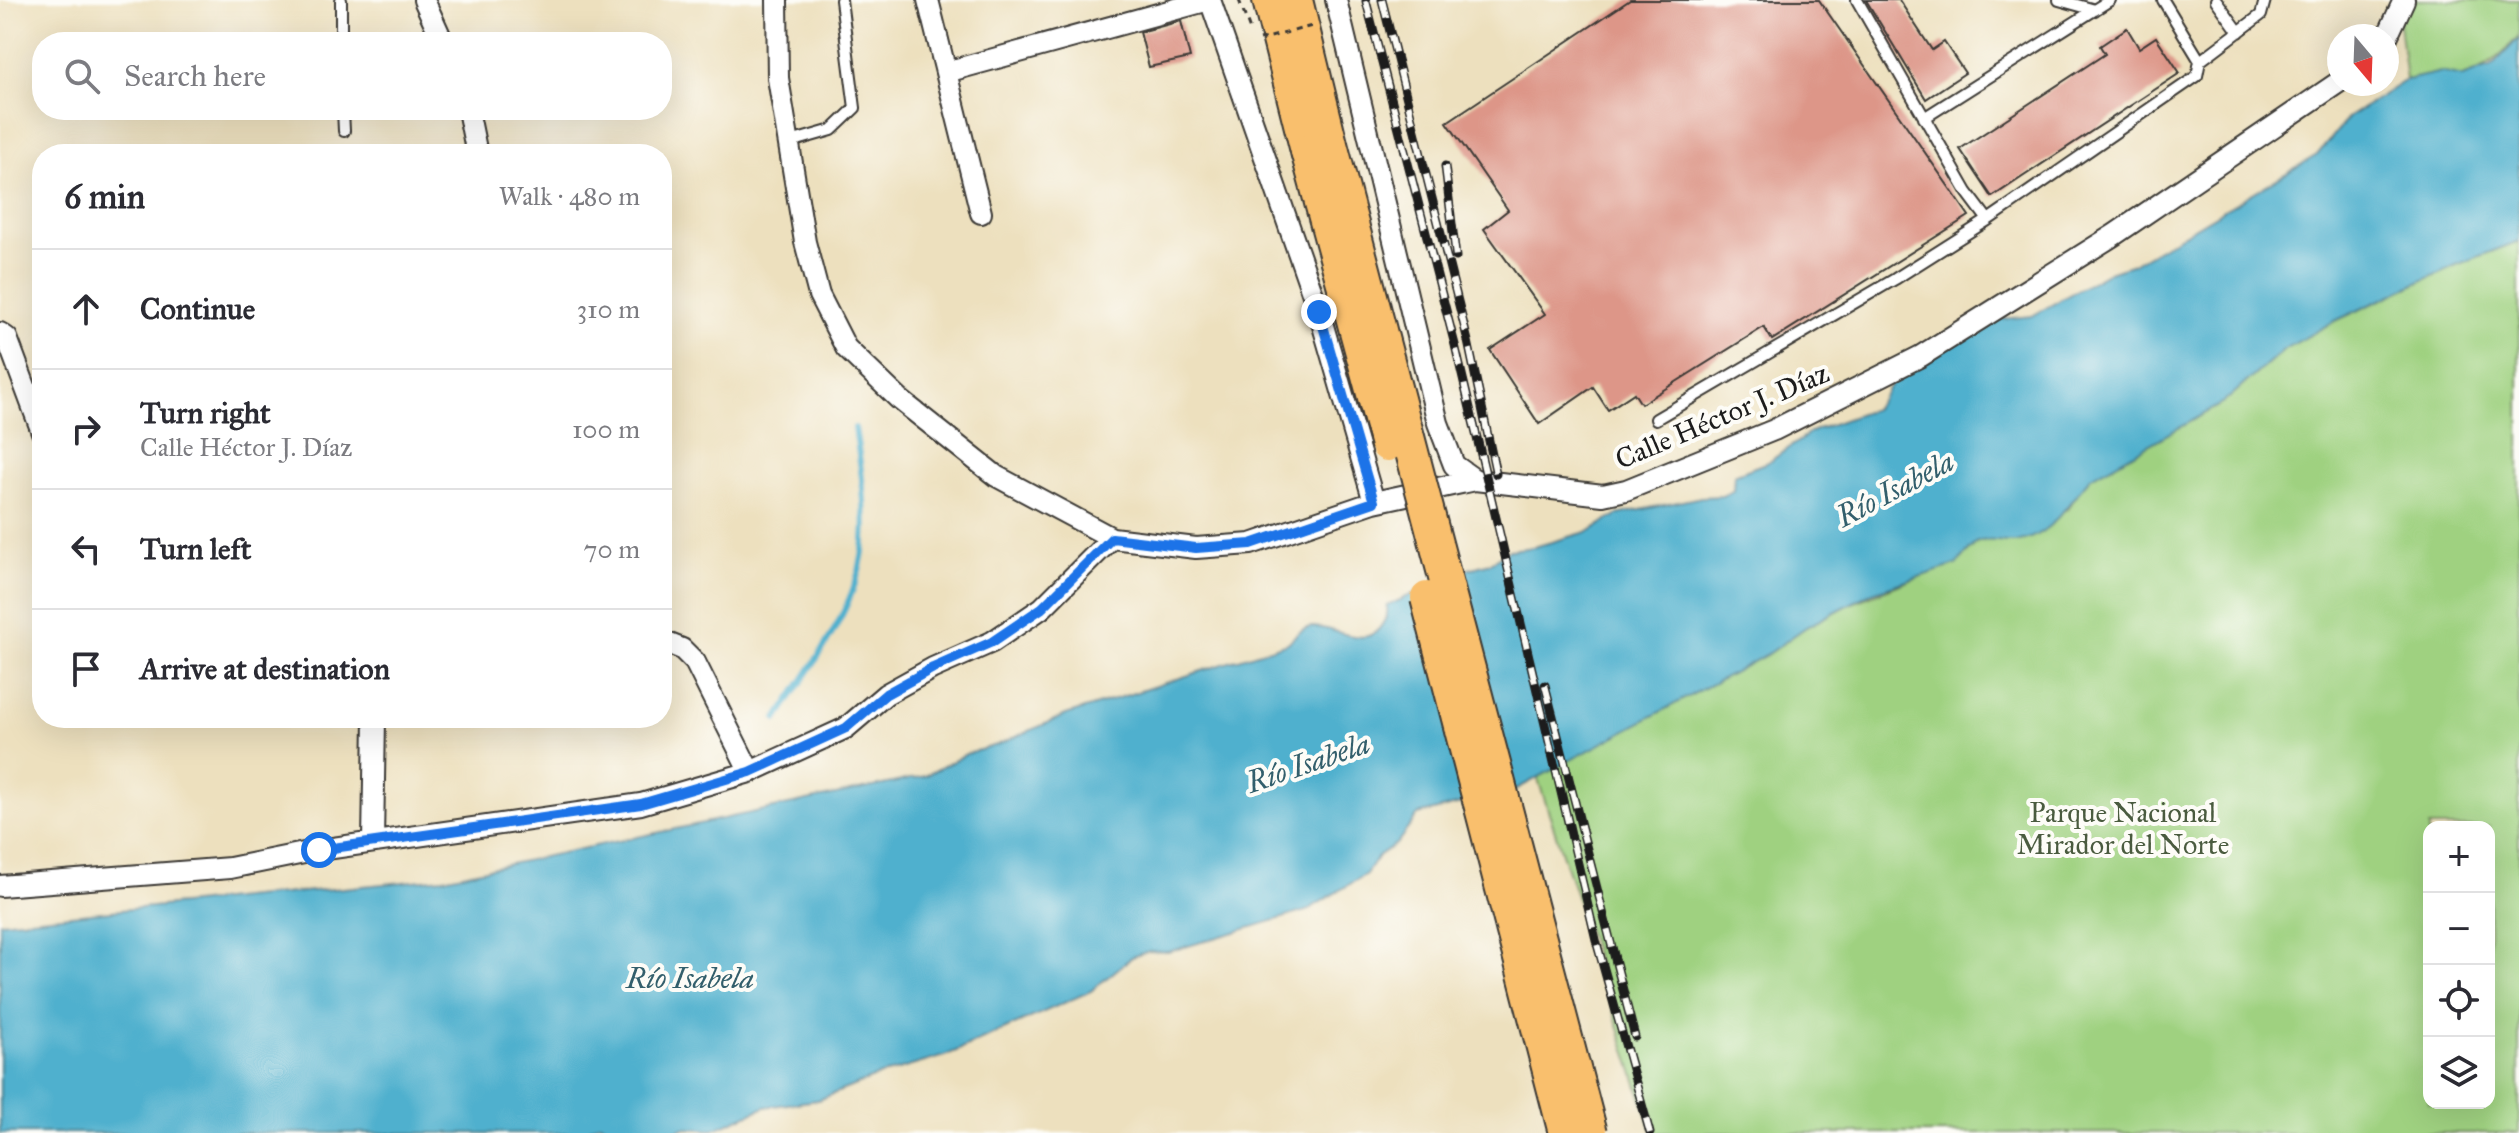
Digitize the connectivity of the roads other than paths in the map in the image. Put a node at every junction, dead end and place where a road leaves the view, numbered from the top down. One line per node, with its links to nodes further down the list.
1 (341, 0): 19 (lane)
2 (424, 0): 20 (street)
3 (777, 0): 29 (street, Calle Héctor J. Díaz)
4 (841, 0): 29 (lane)
5 (928, 0): 23 (street)
6 (1210, 0): 23 (street); 38 (street)
7 (1269, 0): 31 (main road)
8 (1336, 0): 37 (street)
9 (1857, 0): 25 (lane)
10 (2059, 0): 17 (lane)
11 (2110, 0): 17 (lane)
12 (2163, 0): 22 (lane)
13 (2216, 0): 21 (lane)
14 (2265, 0): 21 (lane)
15 (2399, 5): 18 (street)
16 (1303, 10): 31 (main road)
17 (2095, 10): 25 (lane)
18 (2392, 24)
19 (341, 32)
20 (438, 32)
21 (2239, 32): 22 (lane)
22 (2200, 61): 33 (lane)
23 (946, 72): 32 (street)
24 (2327, 90): 37 (street, Calle Héctor J. Díaz)
25 (1924, 118): 33 (lane)
26 (343, 120): 28 (lane)
27 (470, 120): 30 (street)
28 (344, 131)
29 (787, 143): 39 (street, Calle Héctor J. Díaz)
30 (475, 144)
31 (1319, 148): 45 (main road, bridge); 46 (main road, bridge)
32 (981, 213)
33 (1988, 220): 36 (lane)
34 (0, 333): 35 (street)
35 (32, 405)
36 (1656, 419)
37 (1475, 480): 38 (street, Calle Héctor J. Díaz)
38 (1374, 502): 39 (street, Calle Héctor J. Díaz)
39 (1112, 538): 42 (street)
40 (672, 645): 42 (street)
41 (375, 728): 43 (street)
42 (750, 772): 43 (street)
43 (373, 842): 44 (street)
44 (0, 886)
45 (1565, 1133)
46 (1591, 1133)

